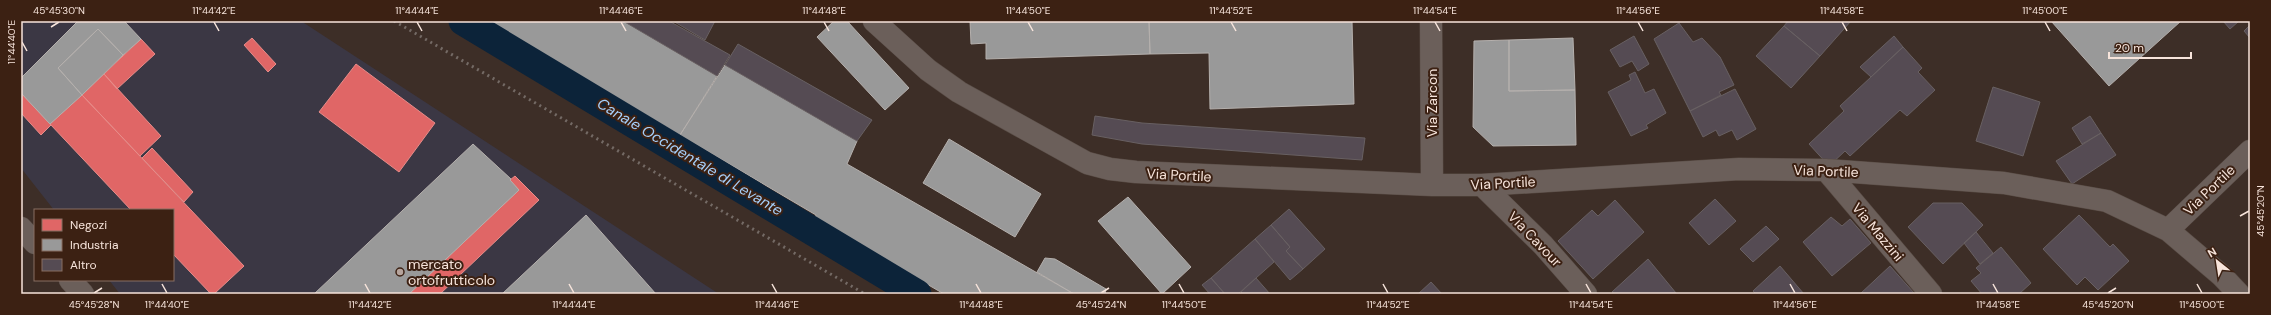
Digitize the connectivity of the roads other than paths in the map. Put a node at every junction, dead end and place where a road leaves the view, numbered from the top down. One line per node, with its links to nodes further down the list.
1 (874, 21): 5 (street, Via Portile)
2 (1431, 21): 5 (street, Via Zarcon)
3 (2250, 151): 8 (street, Via Portile)
4 (1826, 170): 6 (street, Via Portile); 8 (street, Via Portile); 13 (street, Via Mazzini)
5 (1432, 185): 6 (street, Via Portile)
6 (1482, 185): 12 (street, Via Cavour)
7 (21, 228): 9 (street)
8 (2168, 230): 14 (street, Via Portile)
9 (34, 242)
10 (71, 281): 11 (street)
11 (83, 294)
12 (1586, 294)
13 (1931, 294)
14 (2239, 294)

